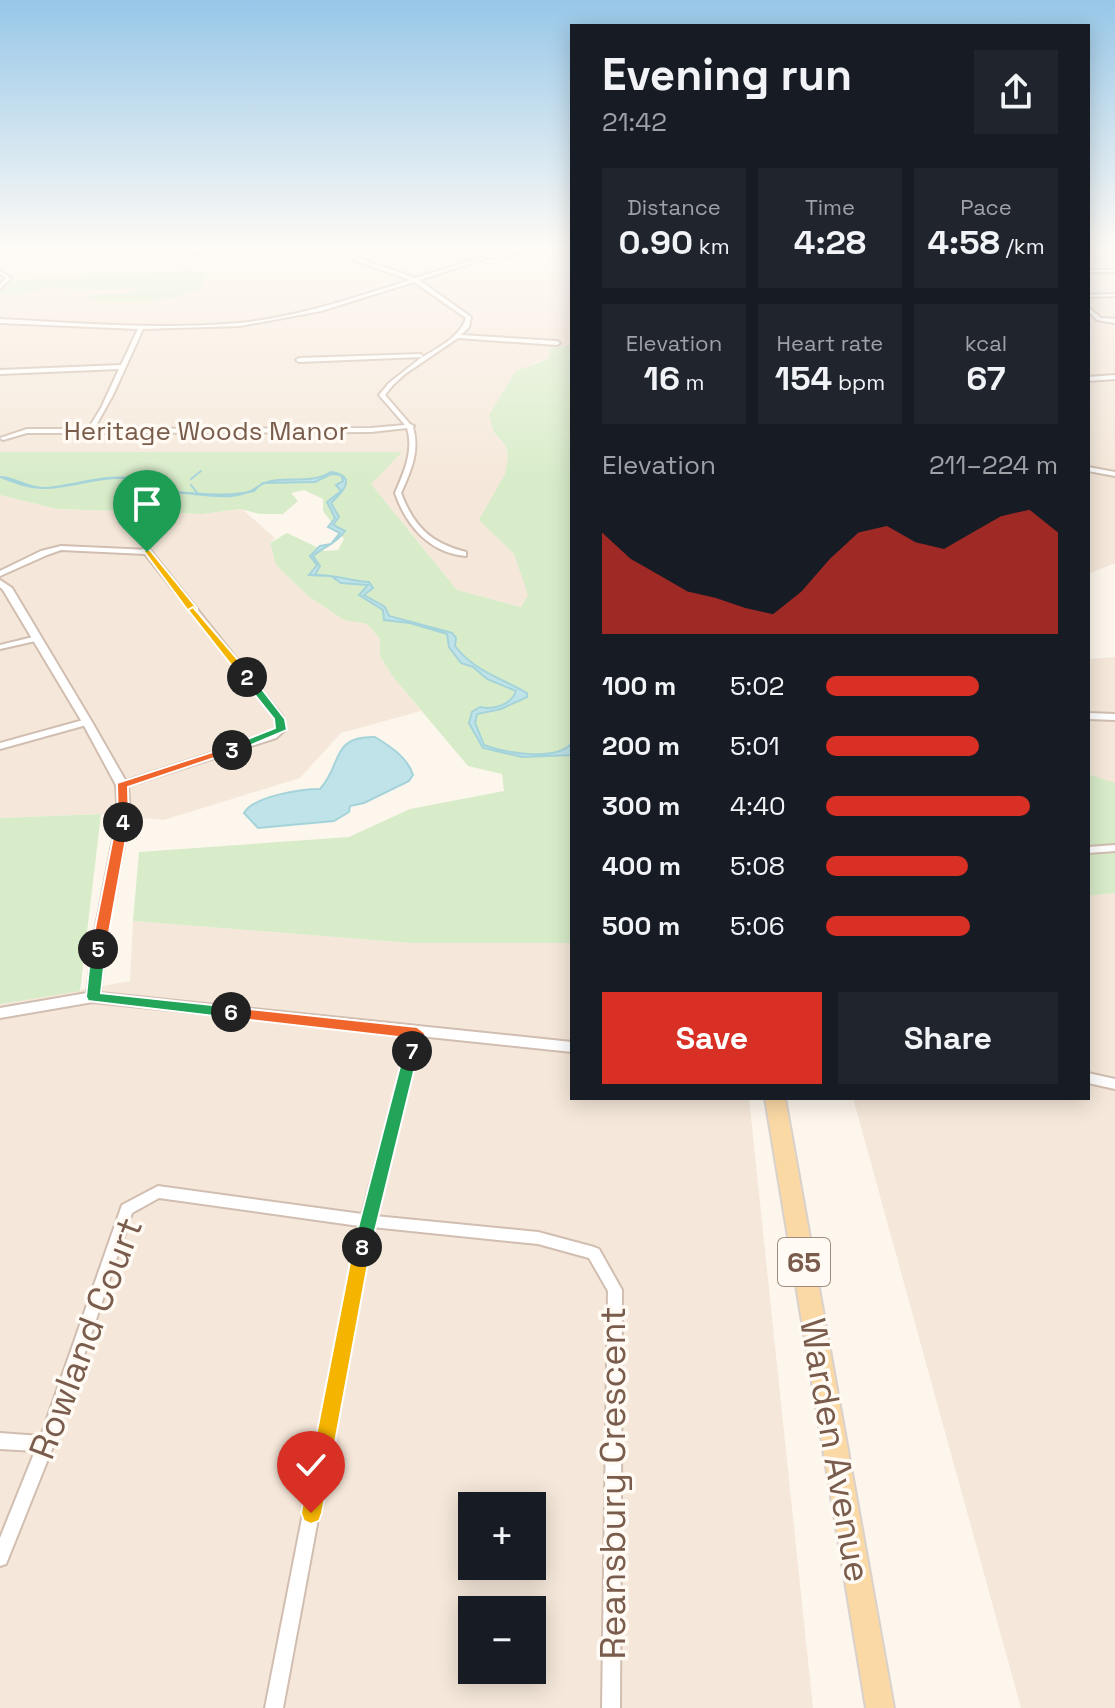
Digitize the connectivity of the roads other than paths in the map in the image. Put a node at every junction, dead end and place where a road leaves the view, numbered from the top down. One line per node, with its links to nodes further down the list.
1 (55, 324): 4 (street)
2 (233, 324): 4 (street)
3 (469, 324): 5 (street)
4 (141, 328): 9 (street)
5 (460, 337): 6 (street); 7 (street)
6 (557, 343)
7 (423, 356): 8 (street); 13 (street)
8 (299, 360)
9 (121, 367): 10 (street); 14 (street)
10 (0, 372)
11 (1115, 377): 12 (street)
12 (1090, 379)
13 (411, 426): 14 (street, Heritage Woods Manor); 18 (street)
14 (88, 433): 15 (street, Heritage Woods Manor)
15 (3, 438)
16 (1090, 469): 17 (street)
17 (1115, 474)
18 (463, 554)
19 (0, 574): 27 (street)
20 (0, 583): 21 (street)
21 (37, 638): 22 (street); 25 (street)
22 (0, 647)
23 (1090, 716): 24 (street)
24 (1115, 717)
25 (87, 722): 26 (street); 27 (street)
26 (0, 746)
27 (122, 785): 30 (street)
28 (1115, 848): 29 (street)
29 (1090, 850)
30 (93, 997): 31 (street); 32 (street)
31 (0, 1013)
32 (417, 1033): 33 (street); 37 (street)
33 (570, 1047)
34 (1090, 1078): 35 (street)
35 (1115, 1084)
36 (775, 1100): 43 (main road, Warden Avenue / 65)
37 (367, 1221): 39 (street, Rowland Court); 41 (street); 42 (street, Reansbury Crescent)
38 (0, 1441): 39 (street)
39 (46, 1444): 40 (street, Rowland Court)
40 (0, 1558)
41 (274, 1708)
42 (611, 1708)
43 (880, 1708)

